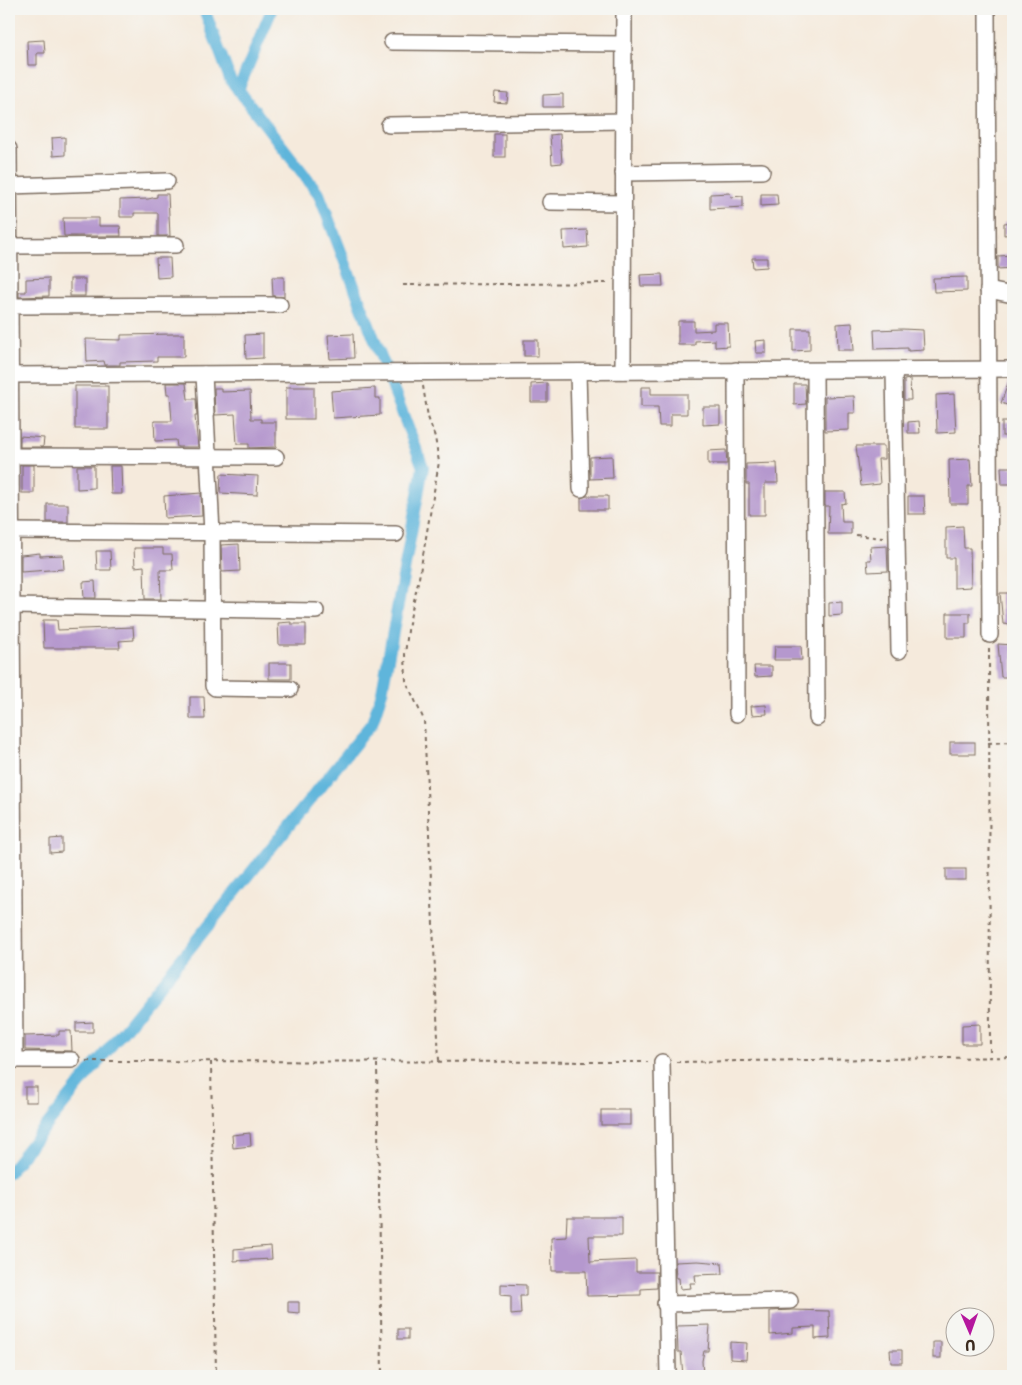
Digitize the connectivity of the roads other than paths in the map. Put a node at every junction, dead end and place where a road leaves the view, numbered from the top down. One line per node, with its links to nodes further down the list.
1 (624, 9): 4 (street)
2 (987, 14): 17 (street)
3 (392, 42): 4 (street)
4 (624, 44): 5 (street)
5 (624, 121): 6 (street); 9 (street)
6 (388, 125)
7 (9, 149): 11 (street)
8 (762, 172): 9 (street)
9 (624, 173): 13 (street)
10 (167, 181): 11 (street)
11 (9, 186): 15 (street)
12 (550, 202): 13 (street)
13 (623, 203): 24 (street)
14 (176, 245): 15 (street)
15 (10, 246): 16 (street)
16 (9, 280): 20 (street)
17 (988, 290): 18 (street); 21 (street)
18 (1013, 295)
19 (280, 305): 20 (street)
20 (11, 306): 28 (street)
21 (989, 369): 22 (street); 26 (street); 40 (street)
22 (1013, 369)
23 (736, 370): 24 (street); 25 (street); 43 (street)
24 (623, 371): 27 (street)
25 (815, 371): 26 (street); 44 (street)
26 (894, 371): 41 (street)
27 (578, 372): 29 (street); 33 (street)
28 (10, 374): 29 (street); 30 (street)
29 (204, 374): 31 (street)
30 (12, 456): 31 (street); 34 (street)
31 (210, 456): 32 (street); 35 (street)
32 (276, 457)
33 (581, 488)
34 (11, 531): 35 (street); 37 (street)
35 (212, 532): 36 (street); 38 (street)
36 (396, 534)
37 (12, 606): 38 (street); 45 (street)
38 (214, 609): 39 (street); 42 (street)
39 (316, 611)
40 (990, 635)
41 (900, 651)
42 (290, 689)
43 (737, 714)
44 (818, 718)
45 (12, 1060): 46 (street)
46 (72, 1060)
47 (662, 1062): 49 (street)
48 (790, 1301): 49 (street)
49 (665, 1304): 50 (street)
50 (668, 1376)

